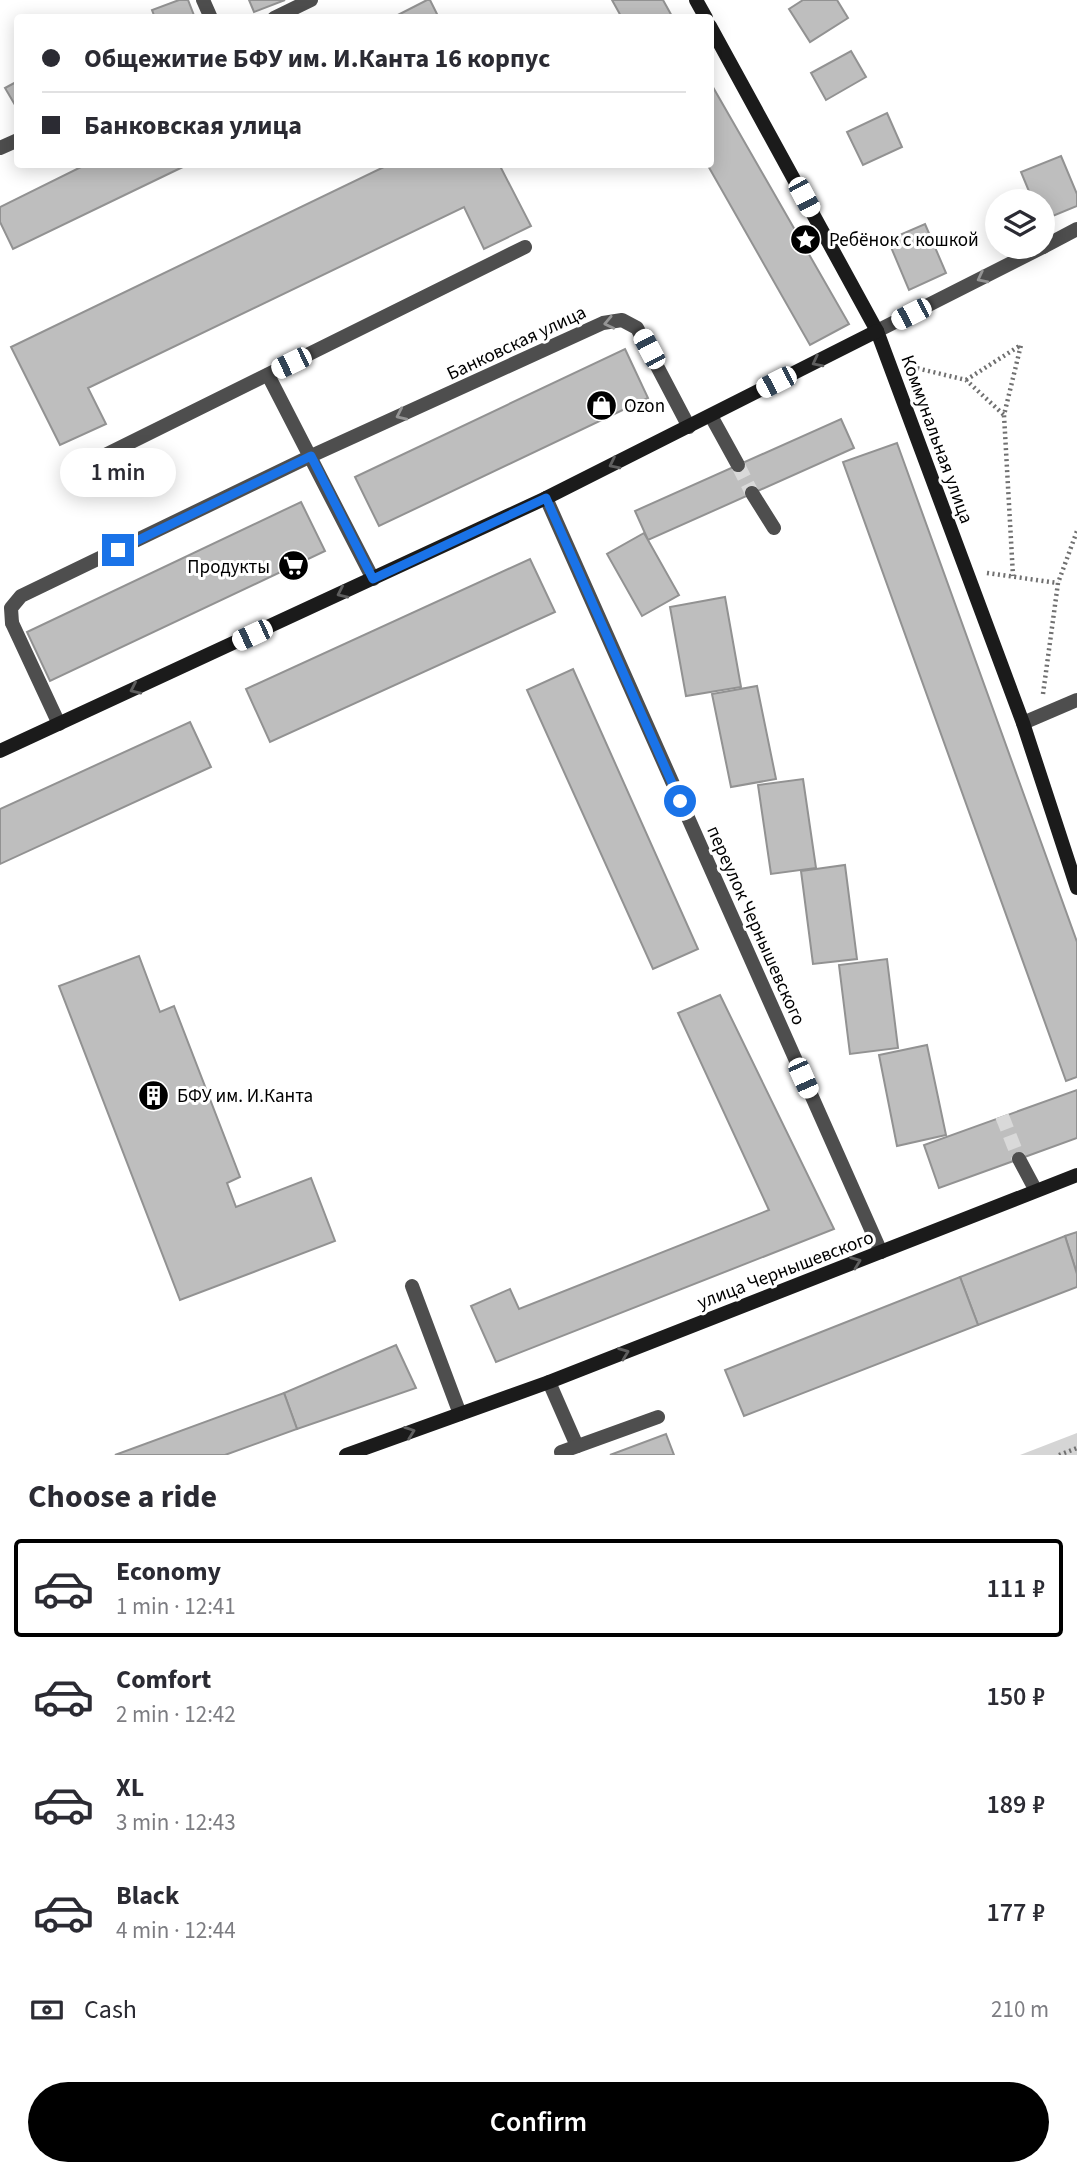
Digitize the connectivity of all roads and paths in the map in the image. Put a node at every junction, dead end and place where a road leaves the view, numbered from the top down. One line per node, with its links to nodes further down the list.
1 (311, 0): 2 (street)
2 (282, 14)
3 (714, 33): 8 (street, Коммунальная улица)
4 (1077, 229): 5 (street)
5 (1055, 241)
6 (525, 247): 10 (street)
7 (1019, 259): 8 (street, one-way to 8)
8 (877, 331): 13 (street, one-way to 13); 28 (street, Коммунальная улица)
9 (904, 365): 11 (path)
10 (268, 374): 15 (street); 16 (street)
11 (966, 380): 12 (path); 12 (path)
12 (1004, 415): 23 (path)
13 (711, 416): 14 (street); 17 (street)
14 (689, 427): 15 (street, Банковская улица, one-way to 15); 19 (street, one-way to 19)
15 (311, 456): 24 (street); 29 (street, Банковская улица)
16 (89, 463)
17 (738, 465)
18 (752, 493): 20 (street)
19 (546, 498): 24 (street); 35 (street, переулок Чернышевского)
20 (774, 528)
21 (1077, 531): 25 (path)
22 (987, 572): 23 (path)
23 (1013, 576): 25 (path)
24 (373, 579): 29 (street, one-way to 29)
25 (1058, 583): 27 (path)
26 (1077, 700): 27 (street)
27 (1040, 716): 28 (street)
28 (1023, 723): 31 (street, Коммунальная улица)
29 (59, 724): 30 (street)
30 (0, 751)
31 (1077, 888)
32 (1020, 1159): 34 (street)
33 (1077, 1175): 34 (street, улица Чернышевского)
34 (1035, 1189): 35 (street, улица Чернышевского)
35 (881, 1252): 37 (street, улица Чернышевского, one-way to 35)
36 (412, 1286): 38 (street)
37 (549, 1382): 38 (street, улица Чернышевского); 40 (street)
38 (460, 1414): 43 (street, улица Чернышевского, one-way to 38)
39 (658, 1417): 40 (street)
40 (577, 1447): 42 (street)
41 (1077, 1448): 44 (path)
42 (562, 1452)
43 (346, 1455)
44 (1059, 1455)

